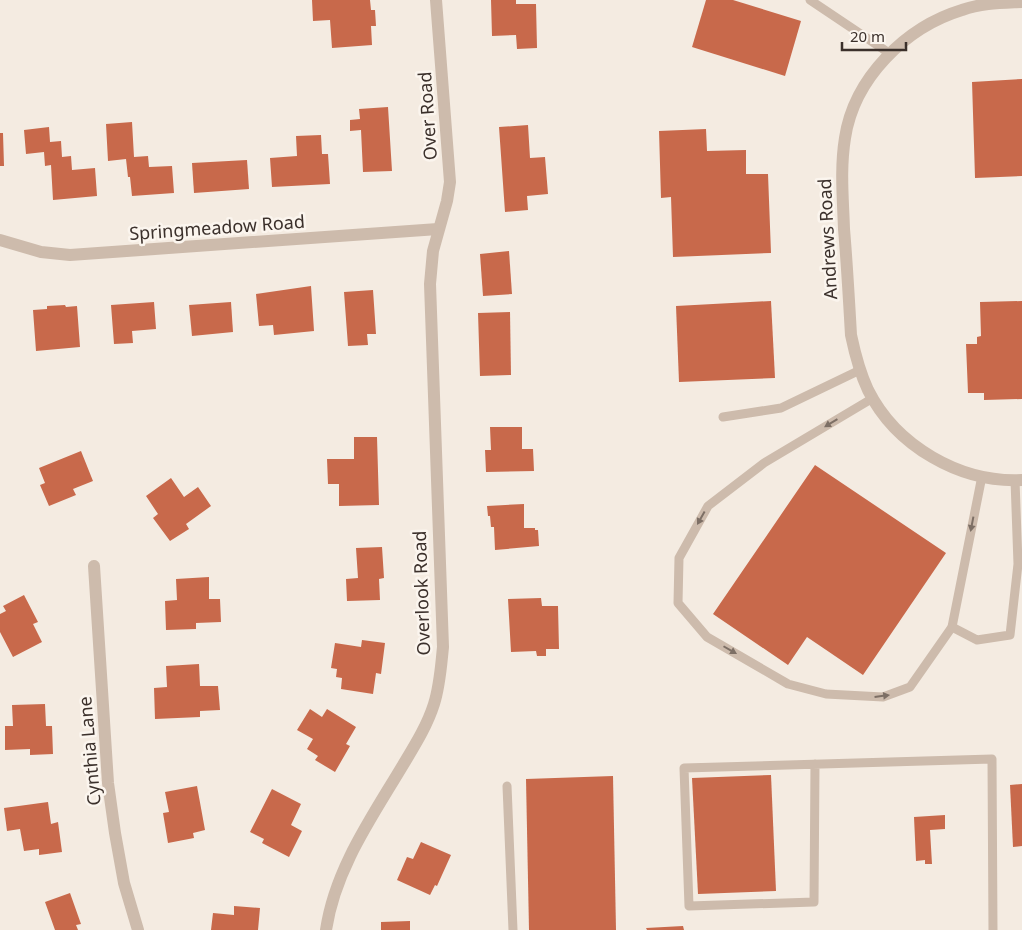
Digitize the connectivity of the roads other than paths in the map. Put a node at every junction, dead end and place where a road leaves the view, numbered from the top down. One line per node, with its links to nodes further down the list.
1 (436, 0): 5 (street, Over Road)
2 (810, 0): 4 (lane)
3 (1022, 2): 4 (street, Andrews Road)
4 (889, 53): 7 (street, Andrews Road)
5 (438, 229): 6 (street, Springmeadow Road); 17 (street, Overlook Road)
6 (0, 240)
7 (860, 370): 8 (street, Andrews Road); 9 (lane)
8 (873, 398): 10 (street, Andrews Road); 13 (lane, one-way to 13)
9 (723, 417)
10 (982, 476): 11 (street, Andrews Road); 13 (lane, one-way to 13)
11 (1019, 480): 13 (lane)
12 (94, 566): 16 (street, Cynthia Lane)
13 (952, 627)
14 (815, 764): 14 (lane); 19 (lane)
15 (507, 786): 18 (lane)
16 (138, 930)
17 (326, 930)
18 (513, 930)
19 (993, 930)

